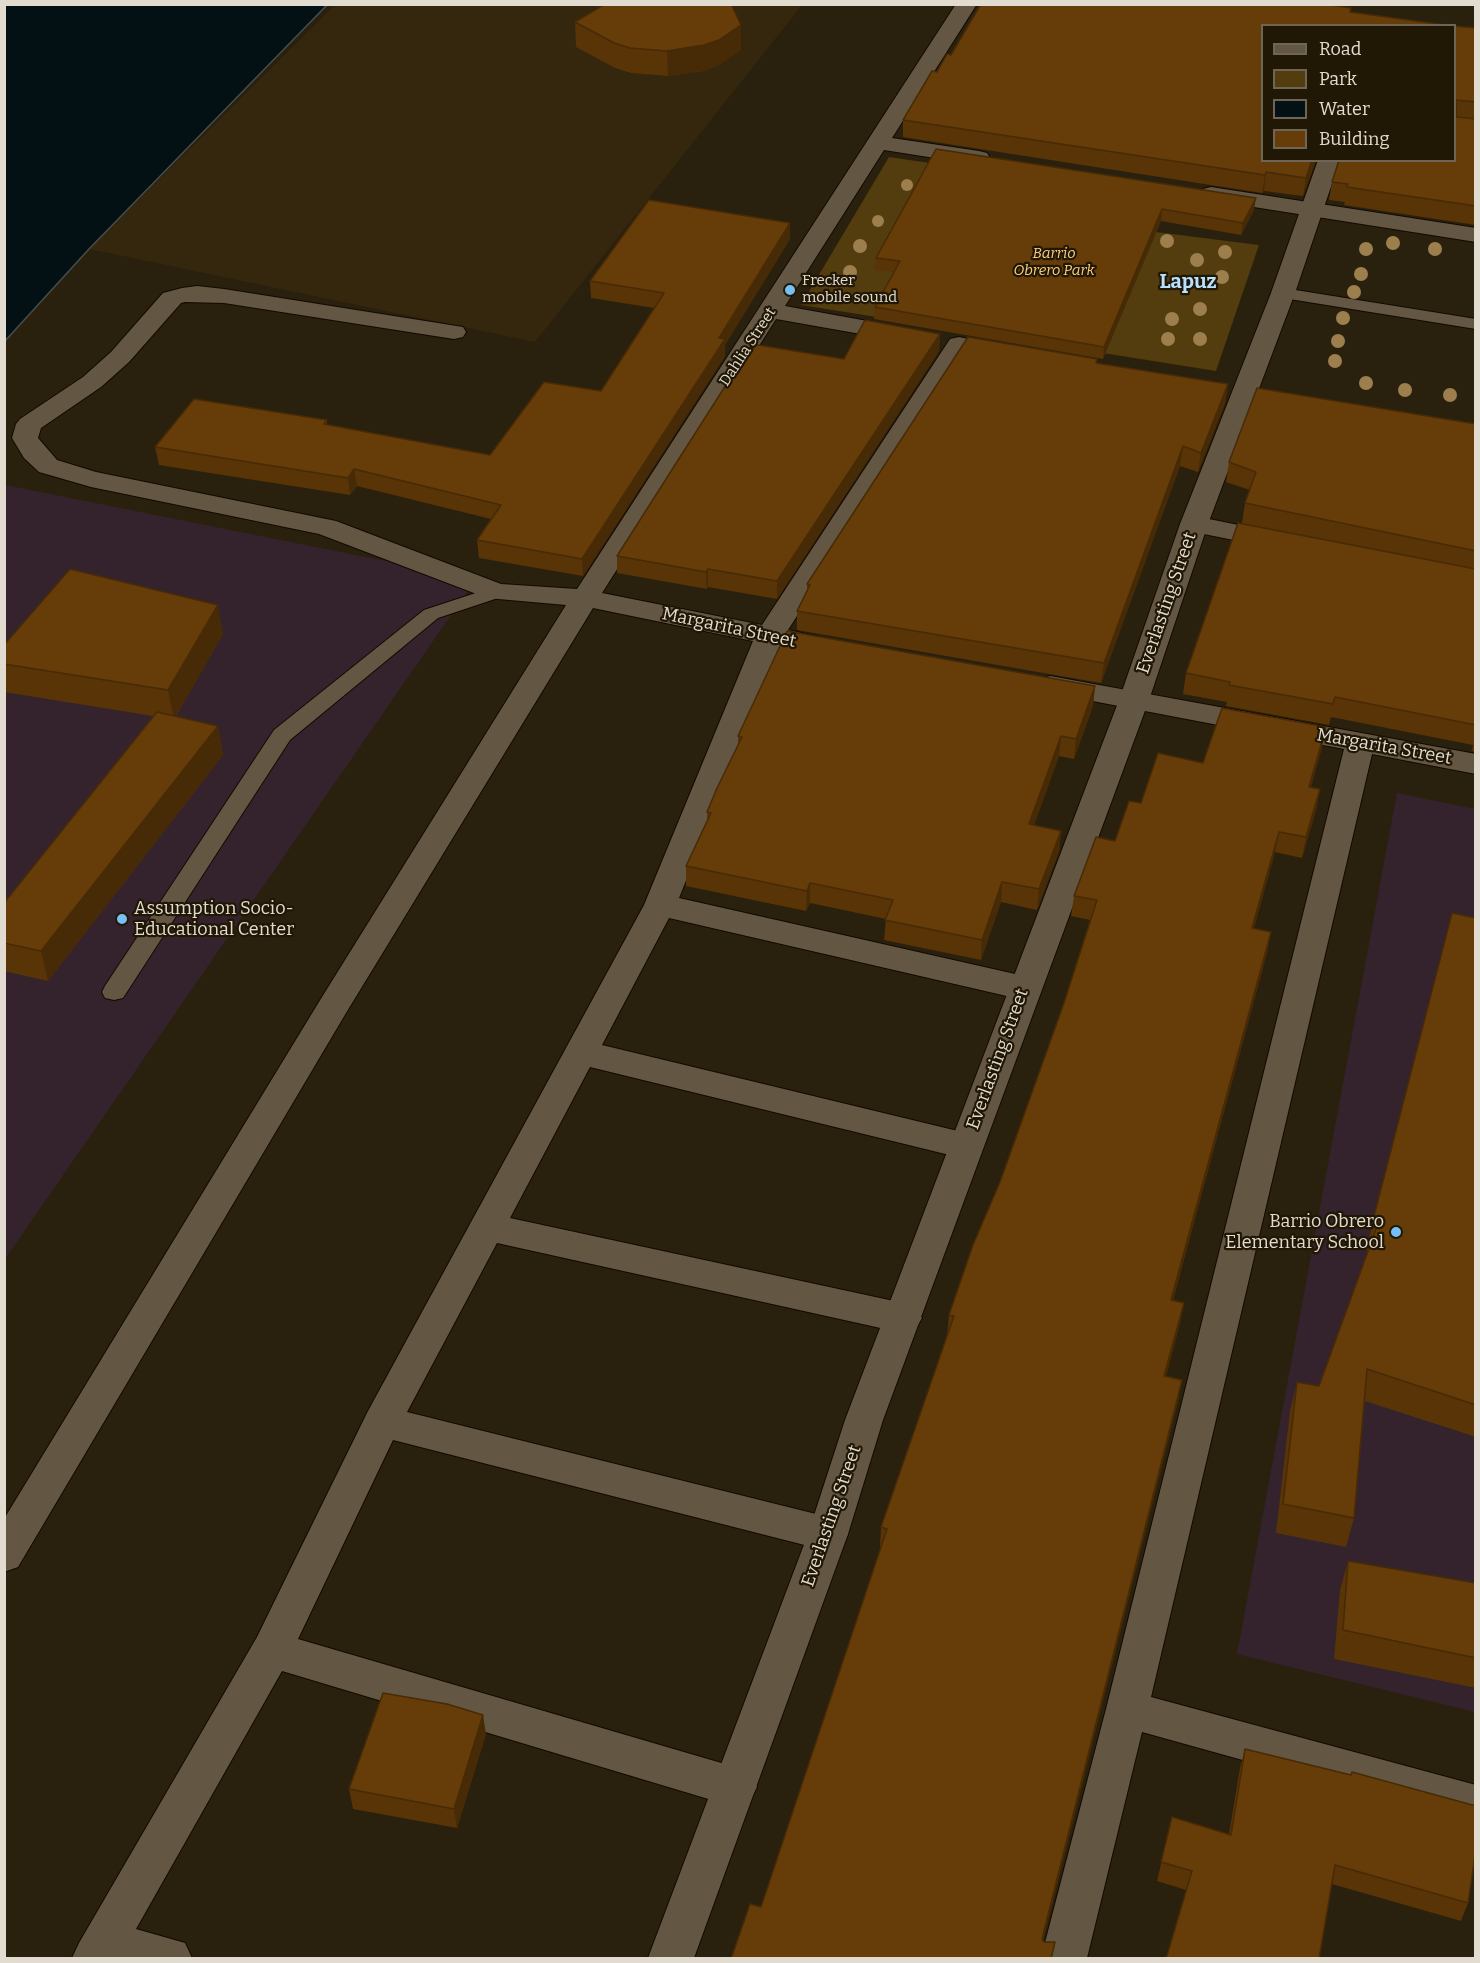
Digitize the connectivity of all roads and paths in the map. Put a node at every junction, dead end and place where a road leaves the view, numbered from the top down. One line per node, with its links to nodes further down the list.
1 (967, 4): 2 (street, Dahlia Street)
2 (877, 142): 3 (street); 9 (street, Dahlia Street)
3 (995, 161)
4 (1328, 162): 6 (street, Everlasting Street)
5 (1195, 192): 6 (street)
6 (1313, 210): 7 (street); 8 (street, Everlasting Street)
7 (1476, 235)
8 (1283, 293): 10 (lane); 12 (street, Everlasting Street)
9 (771, 311): 15 (street, Dahlia Street); 16 (street)
10 (1476, 324)
11 (454, 332): 14 (street, Margarita Street)
12 (1194, 524): 13 (street); 19 (street, Everlasting Street)
13 (1299, 545)
14 (496, 592): 15 (street, Margarita Street); 24 (lane)
15 (585, 597): 16 (street, Margarita Street); 31 (street, Dahlia Street)
16 (769, 637): 17 (street, Margarita Street); 22 (street)
17 (852, 651)
18 (1028, 682): 19 (street, Margarita Street)
19 (1134, 700): 20 (street, Margarita Street); 23 (street, Everlasting Street)
20 (1360, 743): 21 (street, Margarita Street); 33 (street)
21 (1476, 764)
22 (660, 904): 23 (street); 25 (street)
23 (1024, 988): 26 (street, Everlasting Street)
24 (114, 992)
25 (580, 1052): 26 (street); 27 (street)
26 (966, 1146): 28 (street, Everlasting Street)
27 (486, 1227): 28 (street); 29 (street)
28 (903, 1318): 30 (street, Everlasting Street)
29 (382, 1422): 30 (street); 32 (street)
30 (828, 1534): 34 (street, Everlasting Street)
31 (4, 1555)
32 (272, 1650): 34 (street); 36 (street)
33 (1127, 1709): 35 (street); 39 (street)
34 (735, 1787): 38 (street, Everlasting Street)
35 (1476, 1804)
36 (100, 1951): 37 (street)
37 (169, 1959)
38 (671, 1959)
39 (1064, 1959)

